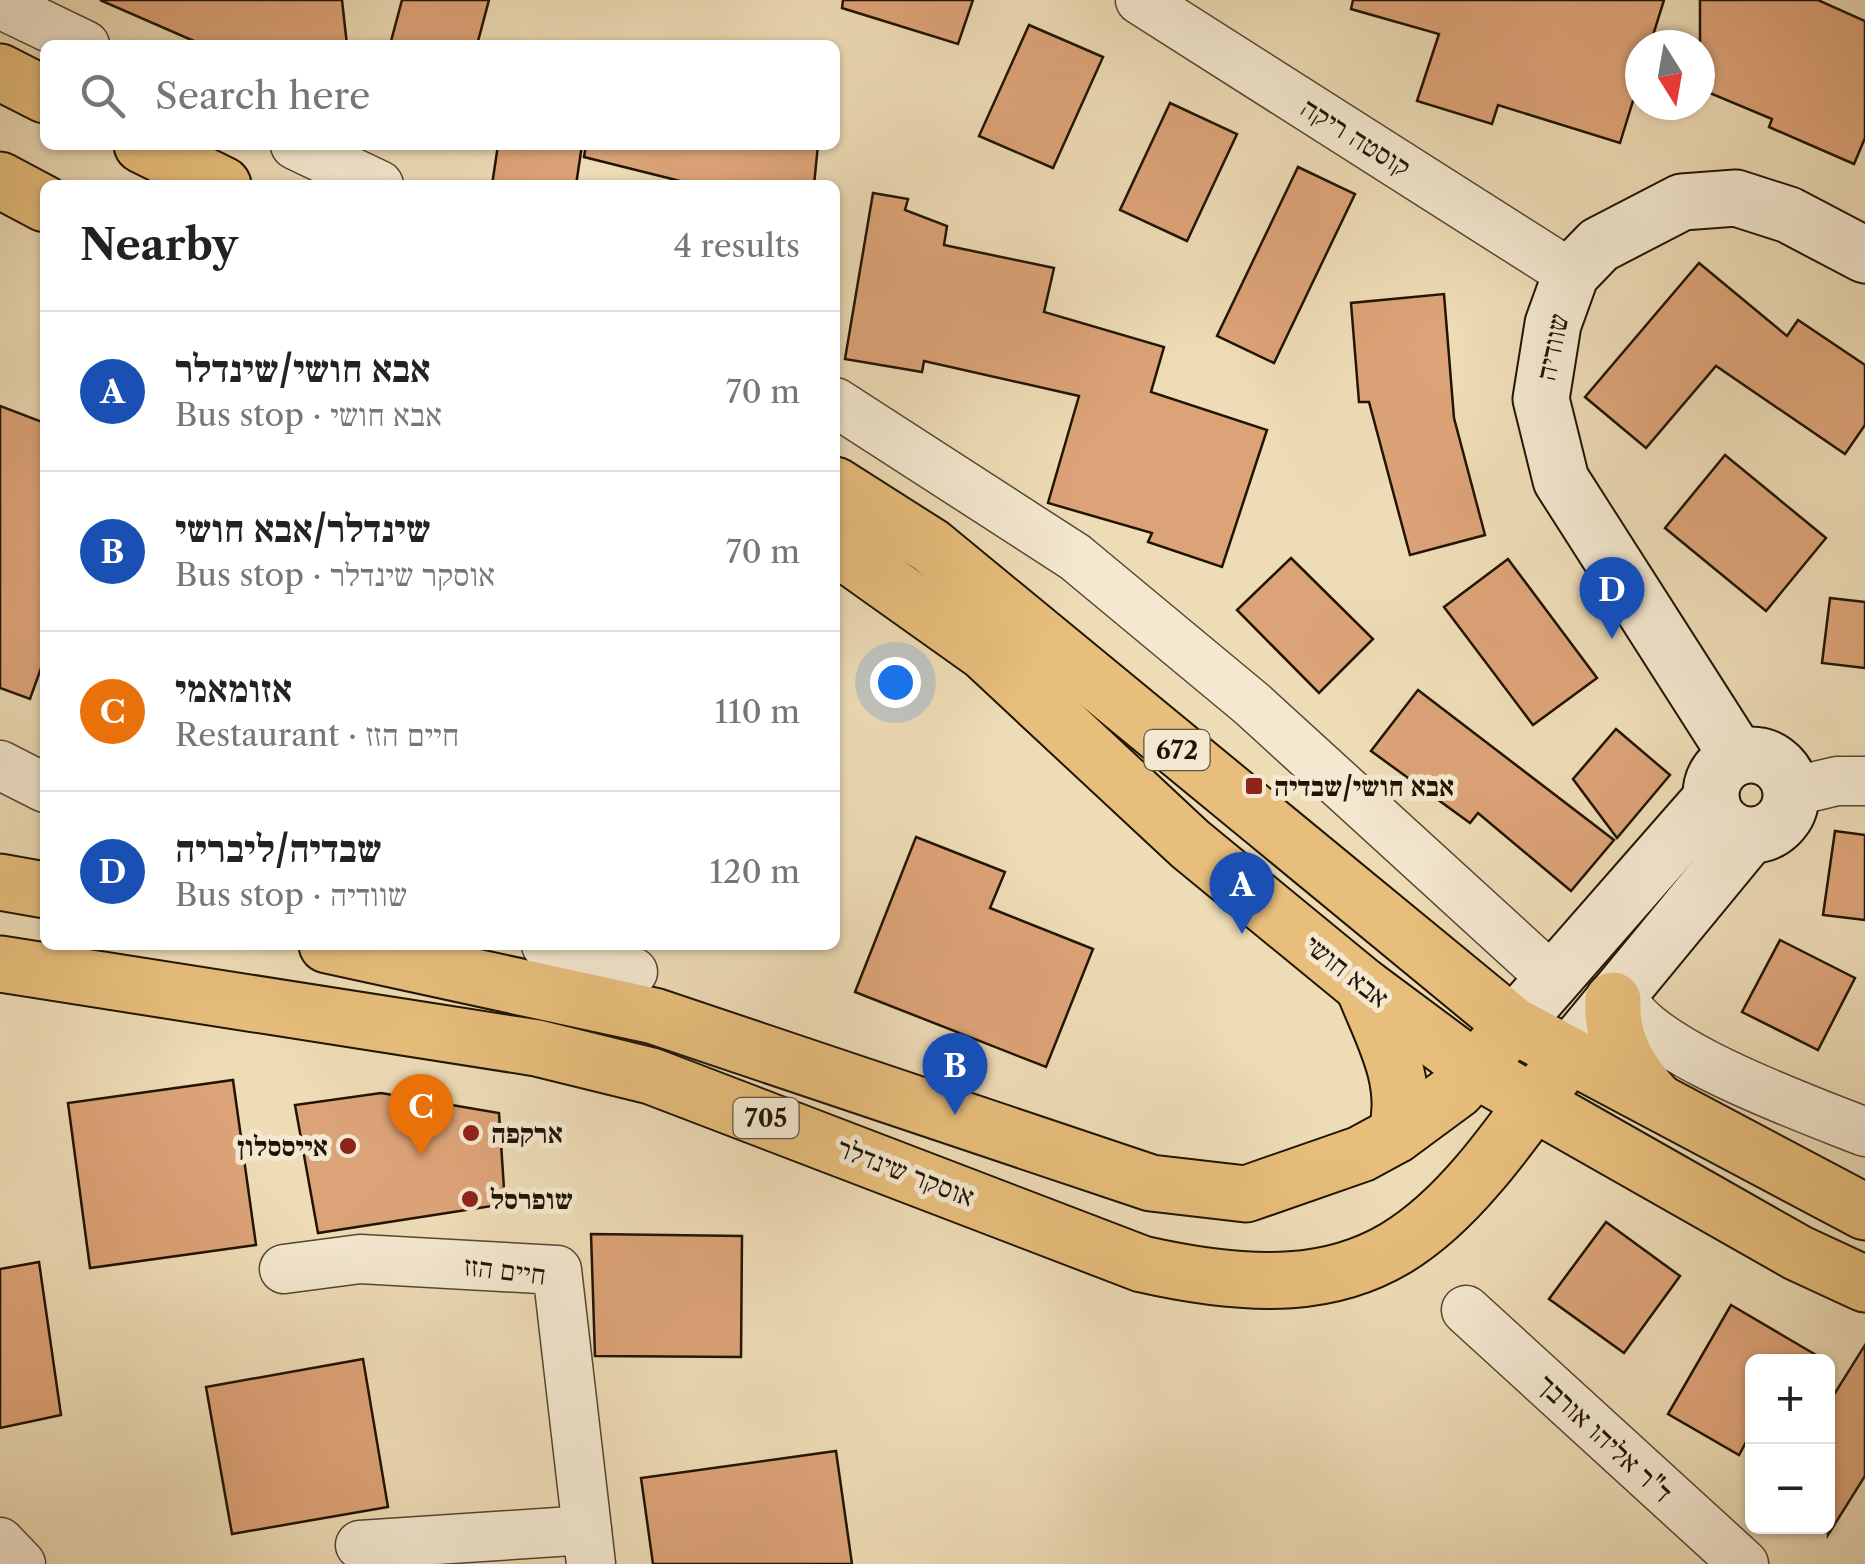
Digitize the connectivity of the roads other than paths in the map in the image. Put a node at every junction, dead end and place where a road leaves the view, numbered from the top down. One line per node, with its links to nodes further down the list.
1 (1140, 0): 13 (street, קוסטה ריקה)
2 (0, 4): 3 (street)
3 (75, 40)
4 (0, 72): 5 (main road)
5 (40, 92)
6 (152, 150): 9 (main road)
7 (306, 150): 10 (street)
8 (0, 180): 11 (main road)
9 (213, 180)
10 (368, 180)
11 (40, 201)
12 (1865, 256): 13 (street, שוודיה)
13 (1571, 274): 21 (street, שוודיה)
14 (840, 405): 28 (street)
15 (840, 488): 31 (main road, 672)
16 (840, 550): 29 (main road, אבא חושי / 672)
17 (0, 765): 19 (street)
18 (1865, 781): 20 (street)
19 (40, 785)
20 (1792, 792): 21 (street)
21 (1733, 798): 28 (street); 30 (street)
22 (0, 882): 23 (main road)
23 (40, 889)
24 (350, 950): 37 (main road, 705)
25 (562, 950): 27 (street)
26 (0, 964): 39 (main road, אוסקר שינדלר / 705)
27 (632, 972)
28 (1553, 979): 31 (street)
29 (1363, 986): 33 (main road, אבא חושי / 672); 37 (main road)
30 (1617, 995): 32 (street); 34 (main road); 36 (street)
31 (1512, 1025): 32 (main road, 672); 33 (main road, 705)
32 (1567, 1057): 34 (main road, 672); 35 (main road, אוסקר שינדלר)
33 (1476, 1070): 35 (main road, אבא חושי / 672); 37 (main road, 705)
34 (1659, 1103): 40 (main road, 672)
35 (1532, 1105): 38 (main road, אבא חושי / 672); 39 (main road, אוסקר שינדלר)
36 (1865, 1132)
37 (1396, 1135)
38 (1610, 1148): 39 (main road, אוסקר שינדלר / 705); 42 (main road, אבא חושי / 672)
39 (1485, 1171)
40 (1865, 1212)
41 (284, 1269): 46 (street, חיים הזז)
42 (1865, 1284)
43 (1466, 1310): 48 (street, ד"ר אליהו אורבך)
44 (0, 1542): 47 (street)
45 (360, 1545): 46 (street)
46 (589, 1547)
47 (21, 1564)
48 (1744, 1564)

